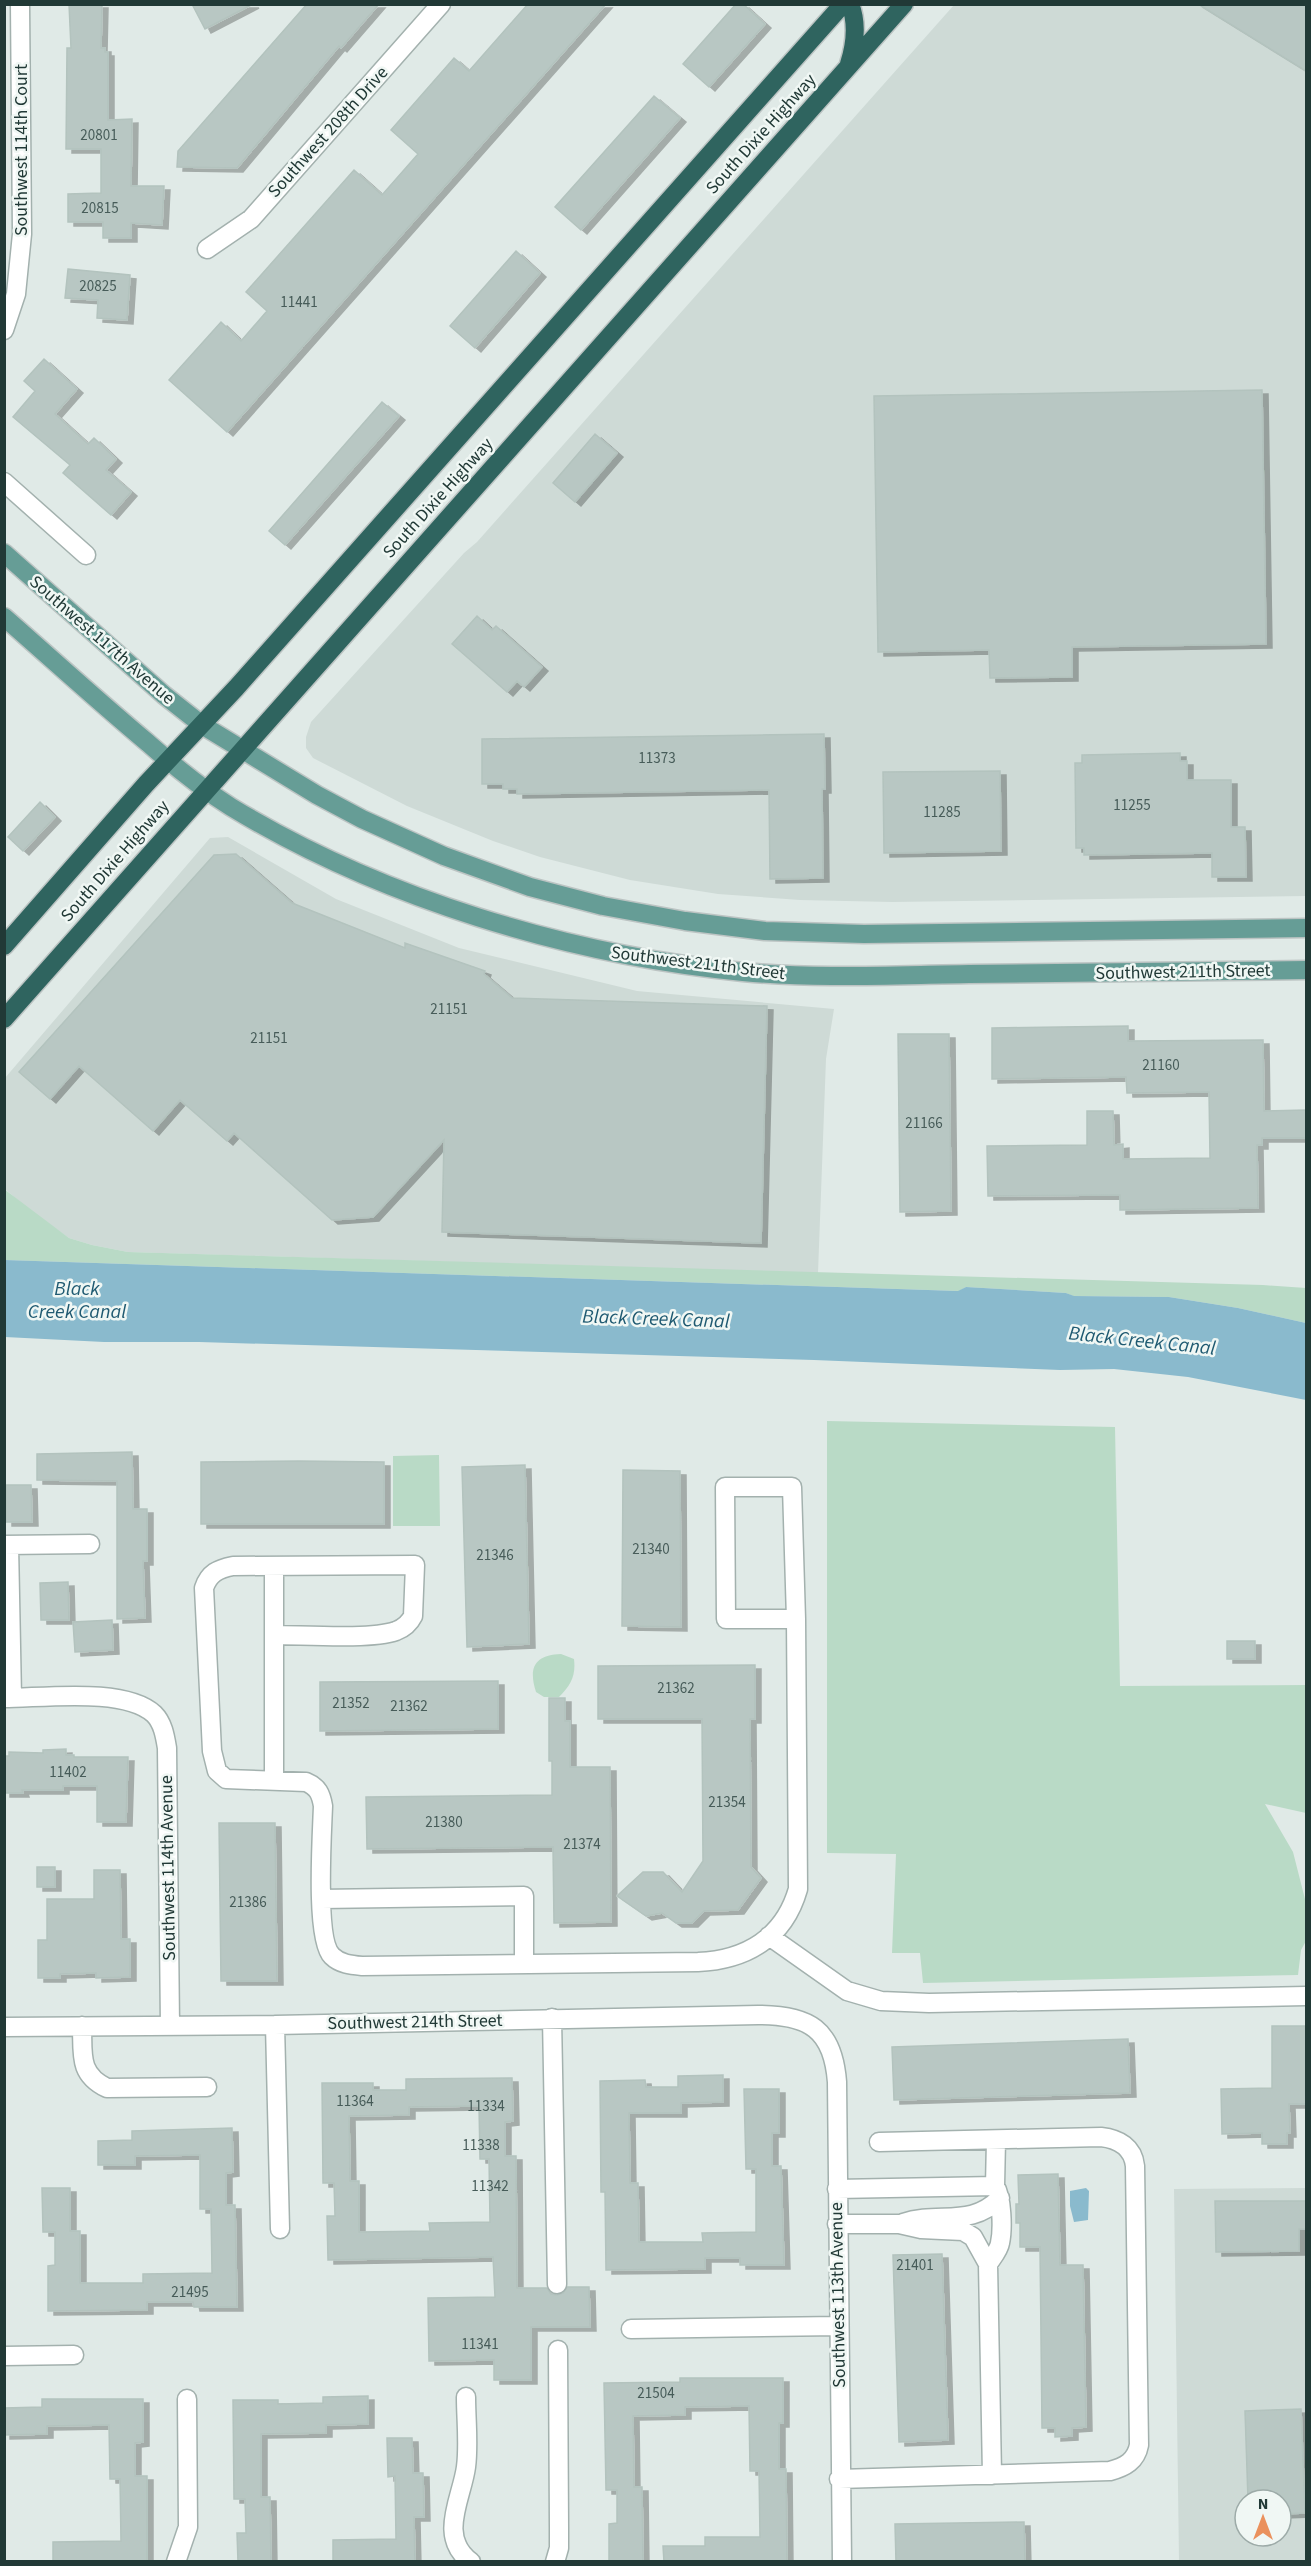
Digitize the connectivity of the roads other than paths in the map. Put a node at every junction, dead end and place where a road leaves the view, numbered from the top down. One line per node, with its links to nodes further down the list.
1 (20, 4): 9 (street, Southwest 114th Court)
2 (441, 4): 8 (street, Southwest 208th Drive)
3 (843, 4): 14 (highway, South Dixie Highway)
4 (850, 4): 7 (highway)
5 (904, 4): 6 (highway, South Dixie Highway)
6 (888, 12): 7 (highway, South Dixie Highway)
7 (847, 69): 15 (highway, South Dixie Highway)
8 (207, 249)
9 (4, 330)
10 (4, 482): 12 (street)
11 (4, 553): 14 (main road, Southwest 117th Avenue)
12 (86, 555)
13 (4, 617): 16 (main road)
14 (202, 725): 15 (main road); 16 (highway, South Dixie Highway)
15 (242, 750): 17 (highway, South Dixie Highway); 18 (main road)
16 (168, 761): 17 (main road, Southwest 211th Street); 19 (highway, South Dixie Highway)
17 (206, 790): 20 (main road, Southwest 211th Street); 21 (highway, South Dixie Highway)
18 (1306, 928)
19 (4, 946)
20 (1306, 970)
21 (4, 1019)
22 (90, 1544): 23 (street)
23 (7, 1545): 27 (street)
24 (274, 1566): 26 (street); 26 (street); 28 (street)
25 (796, 1619): 25 (street); 30 (street)
26 (274, 1635): 28 (street)
27 (8, 1698): 36 (street, Southwest 114th Avenue)
28 (274, 1780): 29 (street)
29 (321, 1899): 31 (street); 31 (street)
30 (769, 1936): 31 (street); 32 (street)
31 (524, 1964)
32 (1306, 1996)
33 (552, 2018): 34 (street, Southwest 214th Street); 38 (street, Southwest 214th Street); 48 (street)
34 (275, 2025): 36 (street, Southwest 214th Street); 46 (street)
35 (82, 2026): 36 (street, Southwest 214th Street); 37 (street, Southwest 214th Street); 39 (street)
36 (170, 2026)
37 (4, 2027)
38 (820, 2033): 42 (street, Southwest 113th Avenue)
39 (207, 2086)
40 (996, 2140): 41 (street); 43 (street); 56 (street)
41 (879, 2142)
42 (837, 2189): 43 (street); 44 (street, Southwest 113th Avenue)
43 (997, 2192): 45 (street); 47 (street)
44 (837, 2224): 45 (street); 49 (street, Southwest 113th Avenue)
45 (899, 2224): 47 (street)
46 (280, 2229)
47 (988, 2264): 56 (street)
48 (557, 2284)
49 (839, 2326): 50 (street); 57 (street, Southwest 113th Avenue)
50 (631, 2329)
51 (558, 2350): 60 (street)
52 (74, 2355): 53 (street)
53 (4, 2356)
54 (466, 2397): 59 (street)
55 (187, 2399): 58 (street)
56 (992, 2475): 57 (street)
57 (839, 2479): 61 (street, Southwest 113th Avenue)
58 (176, 2562)
59 (471, 2562)
60 (555, 2562)
61 (842, 2562)

